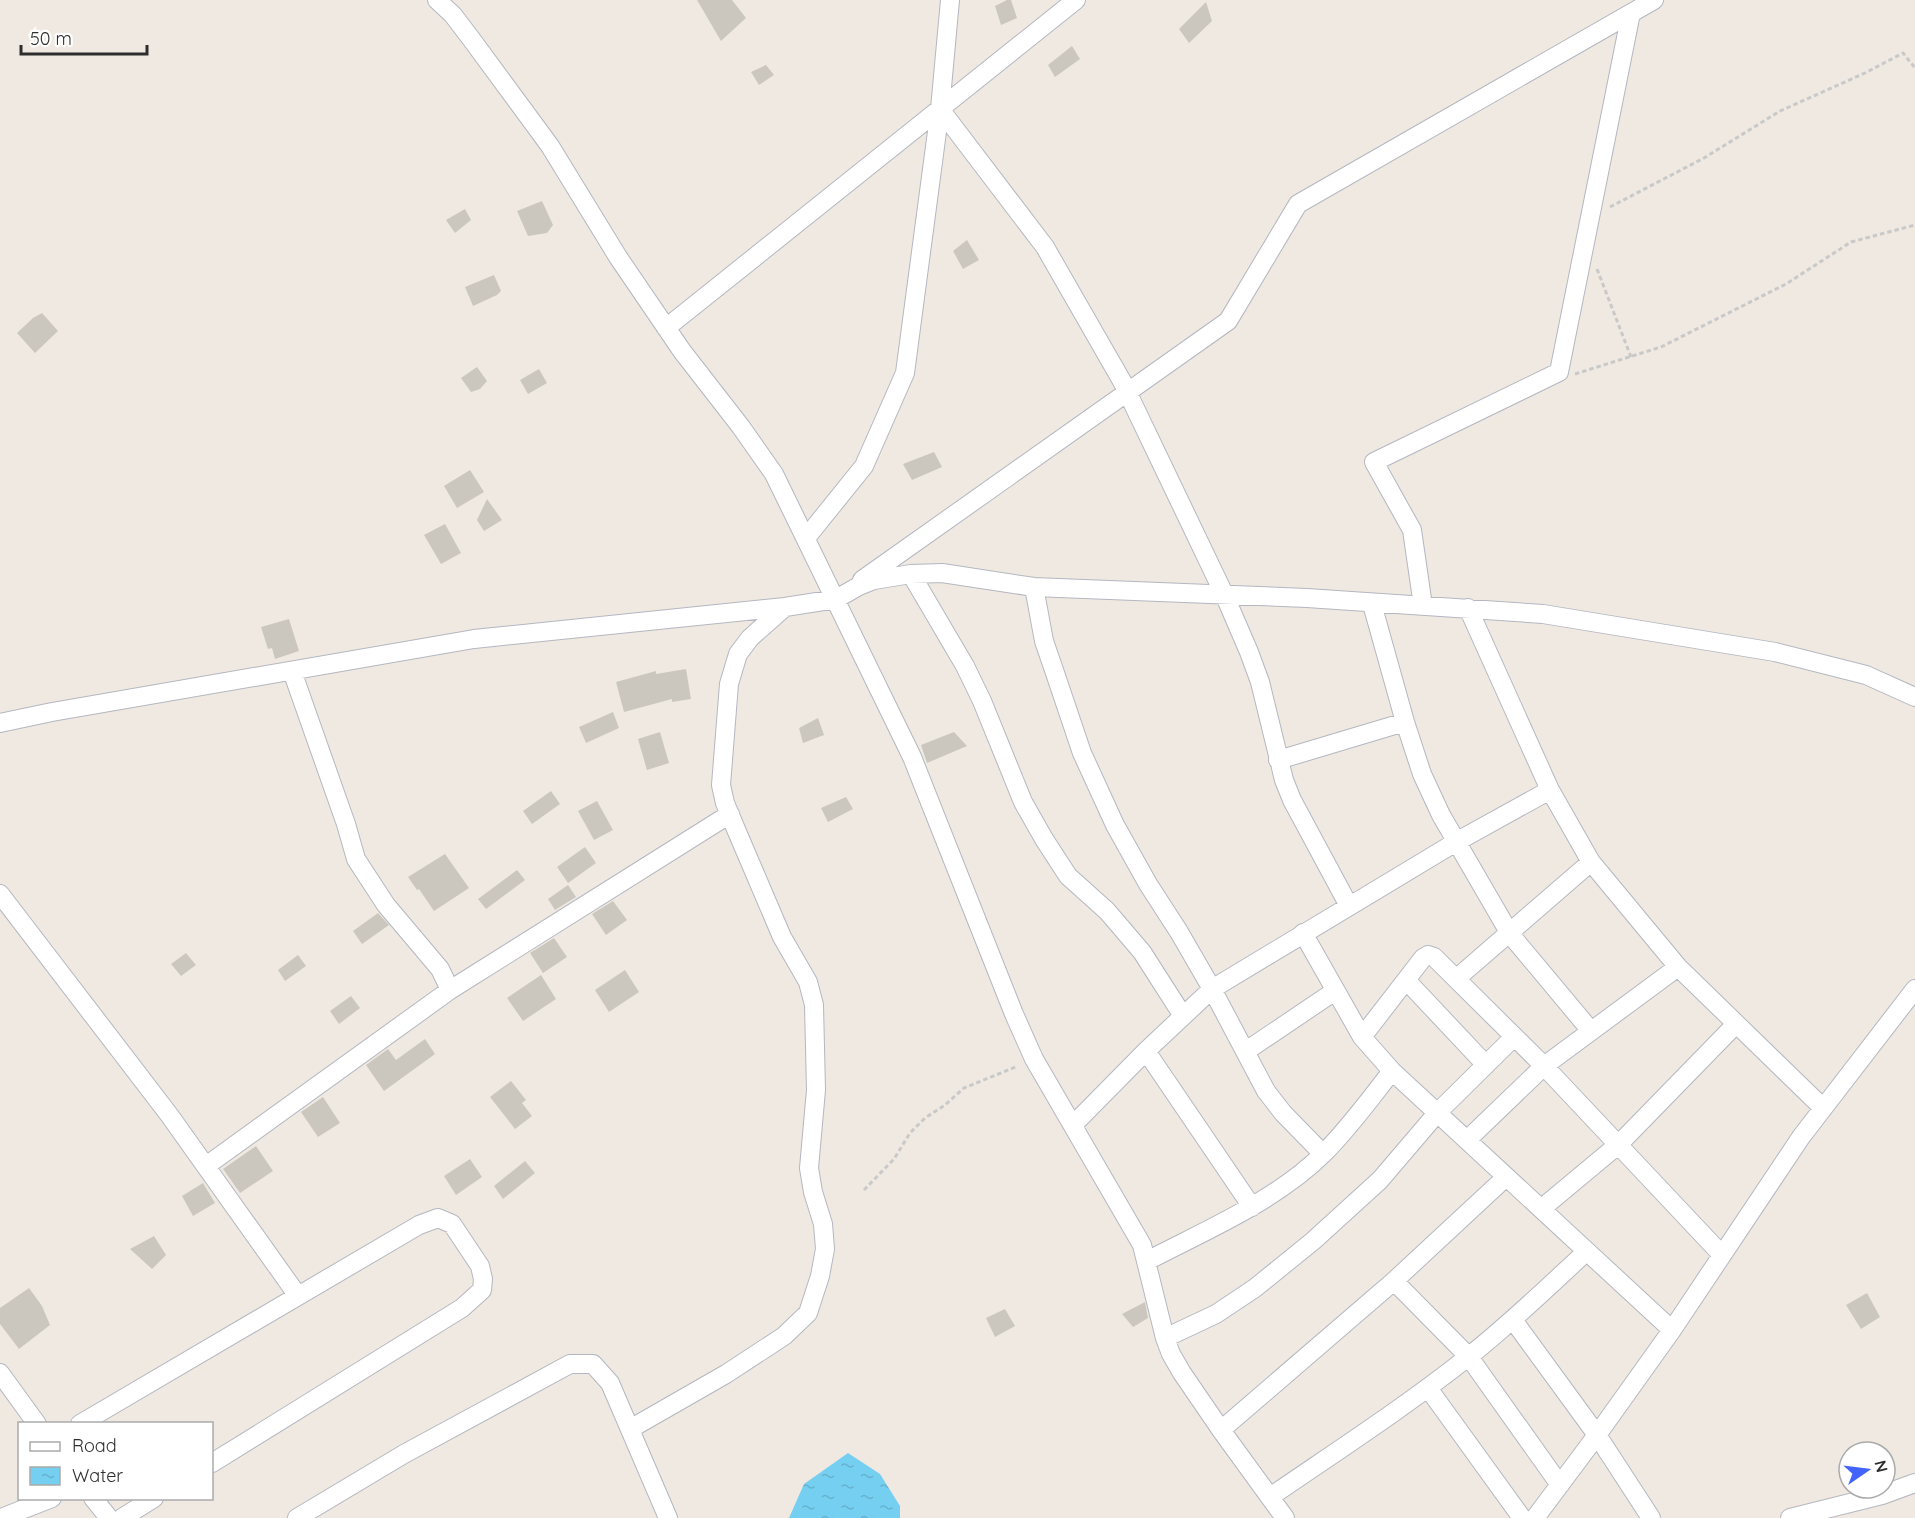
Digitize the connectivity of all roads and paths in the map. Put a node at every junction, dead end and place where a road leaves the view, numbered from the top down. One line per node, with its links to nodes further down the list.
1 (437, 0): 11 (street)
2 (950, 0): 7 (street)
3 (1076, 0): 7 (street)
4 (1654, 0): 5 (street)
5 (1631, 13): 8 (street); 14 (street)
6 (1915, 68): 8 (path)
7 (940, 109): 11 (street); 14 (street); 15 (street)
8 (1590, 217): 10 (street)
9 (1915, 225): 12 (path)
10 (1586, 240): 12 (path); 13 (street)
11 (666, 328): 15 (street)
12 (1631, 357): 13 (path)
13 (1559, 372): 21 (street)
14 (1128, 392): 18 (street); 19 (street)
15 (806, 538): 19 (street)
16 (911, 574): 17 (street); 19 (street); 44 (street)
17 (1034, 586): 18 (street); 40 (street)
18 (1224, 594): 20 (street); 28 (street)
19 (836, 599): 22 (street); 51 (street)
20 (1372, 604): 21 (street); 26 (street)
21 (1423, 606): 23 (street)
22 (785, 607): 24 (street); 30 (street)
23 (1468, 608): 25 (street); 29 (street)
24 (292, 671): 27 (street); 42 (street)
25 (1915, 697)
26 (1405, 722): 28 (street); 31 (street)
27 (0, 723)
28 (1278, 760): 34 (street)
29 (1550, 789): 31 (street); 32 (street)
30 (730, 814): 42 (street); 79 (street)
31 (1456, 842): 34 (street); 36 (street)
32 (1592, 862): 36 (street); 37 (street)
33 (0, 894): 61 (street)
34 (1349, 906): 35 (street)
35 (1304, 933): 40 (street); 43 (street)
36 (1510, 934): 38 (street); 46 (street)
37 (1678, 967): 45 (street); 46 (street)
38 (1456, 978): 39 (street); 47 (street)
39 (1406, 980): 48 (street); 52 (street)
40 (1212, 989): 44 (street); 49 (street)
41 (1915, 989): 55 (street)
42 (450, 990): 61 (street)
43 (1335, 991): 48 (street); 49 (street)
44 (1183, 1016): 50 (street)
45 (1736, 1024): 55 (street); 59 (street)
46 (1591, 1031): 53 (street)
47 (1514, 1037): 52 (street); 53 (street)
48 (1362, 1038): 54 (street)
49 (1246, 1051): 60 (street)
50 (1146, 1052): 57 (street); 64 (street)
51 (1034, 1059): 57 (street); 63 (path)
52 (1486, 1065): 56 (street)
53 (1544, 1066): 58 (street); 59 (street)
54 (1392, 1071): 56 (street); 60 (street)
55 (1823, 1108): 67 (street)
56 (1438, 1112): 58 (street); 73 (street)
57 (1072, 1125): 68 (street)
58 (1467, 1140): 62 (street)
59 (1619, 1144): 65 (street); 67 (street)
60 (1323, 1154): 64 (street)
61 (206, 1167): 70 (street)
62 (1506, 1177): 65 (street); 69 (street)
63 (864, 1190)
64 (1252, 1207): 68 (street)
65 (1541, 1209): 66 (street)
66 (1587, 1251): 71 (street); 72 (street)
67 (1722, 1254): 72 (street)
68 (1147, 1261): 73 (street)
69 (1394, 1281): 74 (street); 80 (street)
70 (298, 1296): 78 (street); 82 (street)
71 (1513, 1320): 74 (street); 81 (street)
72 (1672, 1330): 81 (street)
73 (1165, 1338): 80 (street)
74 (1469, 1357): 76 (street); 84 (street)
75 (0, 1373): 77 (street)
76 (1428, 1388): 85 (street); 96 (street)
77 (36, 1422)
78 (83, 1422)
79 (630, 1429): 93 (street); 94 (street)
80 (1221, 1430): 85 (street)
81 (1597, 1436): 84 (street); 98 (street)
82 (213, 1462)
83 (1915, 1483): 89 (street)
84 (1560, 1485): 97 (street)
85 (1270, 1497): 95 (street)
86 (47, 1500): 90 (street)
87 (95, 1500): 91 (street)
88 (151, 1500): 92 (street)
89 (1800, 1517)
90 (1, 1518)
91 (109, 1518)
92 (123, 1518)
93 (297, 1518)
94 (667, 1518)
95 (1285, 1518)
96 (1522, 1518)
97 (1535, 1518)
98 (1651, 1518)

